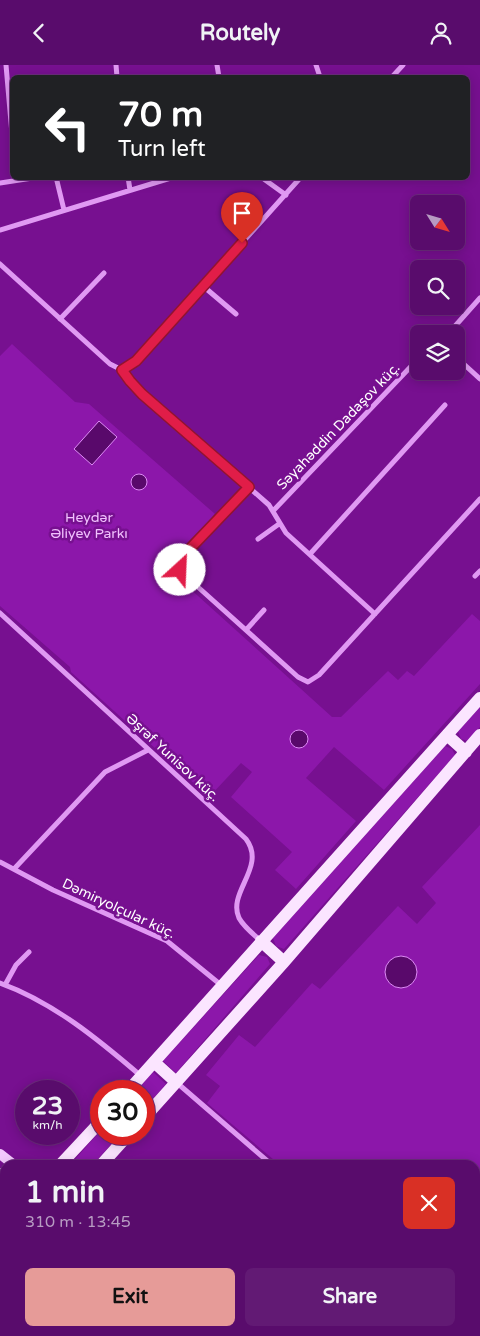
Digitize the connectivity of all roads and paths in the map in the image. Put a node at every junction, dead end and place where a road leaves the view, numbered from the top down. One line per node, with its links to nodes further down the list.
1 (6, 65): 3 (street)
2 (403, 65): 5 (street)
3 (6, 72): 4 (street); 6 (street)
4 (0, 73)
5 (394, 75)
6 (10, 113)
7 (13, 180): 13 (street)
8 (57, 180): 16 (street)
9 (128, 180): 14 (street)
10 (164, 180): 14 (street)
11 (264, 180): 15 (street)
12 (298, 180): 15 (street)
13 (0, 183)
14 (130, 190): 16 (street)
15 (286, 195): 20 (street)
16 (64, 210): 17 (street)
17 (0, 230)
18 (0, 264): 23 (street)
19 (104, 273): 23 (street)
20 (203, 286): 22 (street); 27 (street)
21 (480, 298): 24 (street)
22 (236, 314)
23 (60, 319): 27 (street)
24 (456, 325)
25 (465, 365): 28 (street)
26 (410, 367): 32 (street, Səyahəddin Dadaşov küç.)
27 (122, 370): 30 (street)
28 (480, 379)
29 (445, 405): 35 (street)
30 (249, 487): 32 (street); 37 (street)
31 (480, 499): 42 (street)
32 (273, 511): 33 (street)
33 (279, 524): 34 (street); 35 (street)
34 (258, 539)
35 (310, 554): 42 (street)
36 (160, 555): 37 (street)
37 (178, 565): 43 (street)
38 (480, 571): 39 (street)
39 (474, 576)
40 (264, 610): 43 (street)
41 (0, 613): 47 (street, Əşrəf Yunisov küç.)
42 (376, 614): 43 (street)
43 (246, 630)
44 (480, 698): 45 (main road)
45 (447, 735): 48 (main road); 51 (main road)
46 (480, 735): 48 (main road)
47 (148, 750): 50 (street); 51 (street, Əşrəf Yunisov küç.)
48 (466, 752): 53 (main road)
49 (0, 862): 50 (street, Dəmiryolçular küç.)
50 (14, 869): 55 (street, Dəmiryolçular küç.)
51 (261, 941): 53 (main road); 55 (main road)
52 (29, 952): 54 (street)
53 (284, 961): 59 (main road)
54 (2, 984): 57 (street)
55 (222, 985): 56 (main road)
56 (154, 1062): 57 (main road); 59 (main road)
57 (141, 1077): 58 (main road)
58 (138, 1080)
59 (176, 1082): 60 (main road); 65 (street)
60 (155, 1106)
61 (90, 1133): 63 (main road)
62 (119, 1145): 64 (main road)
63 (65, 1160)
64 (106, 1160)
65 (266, 1160)

